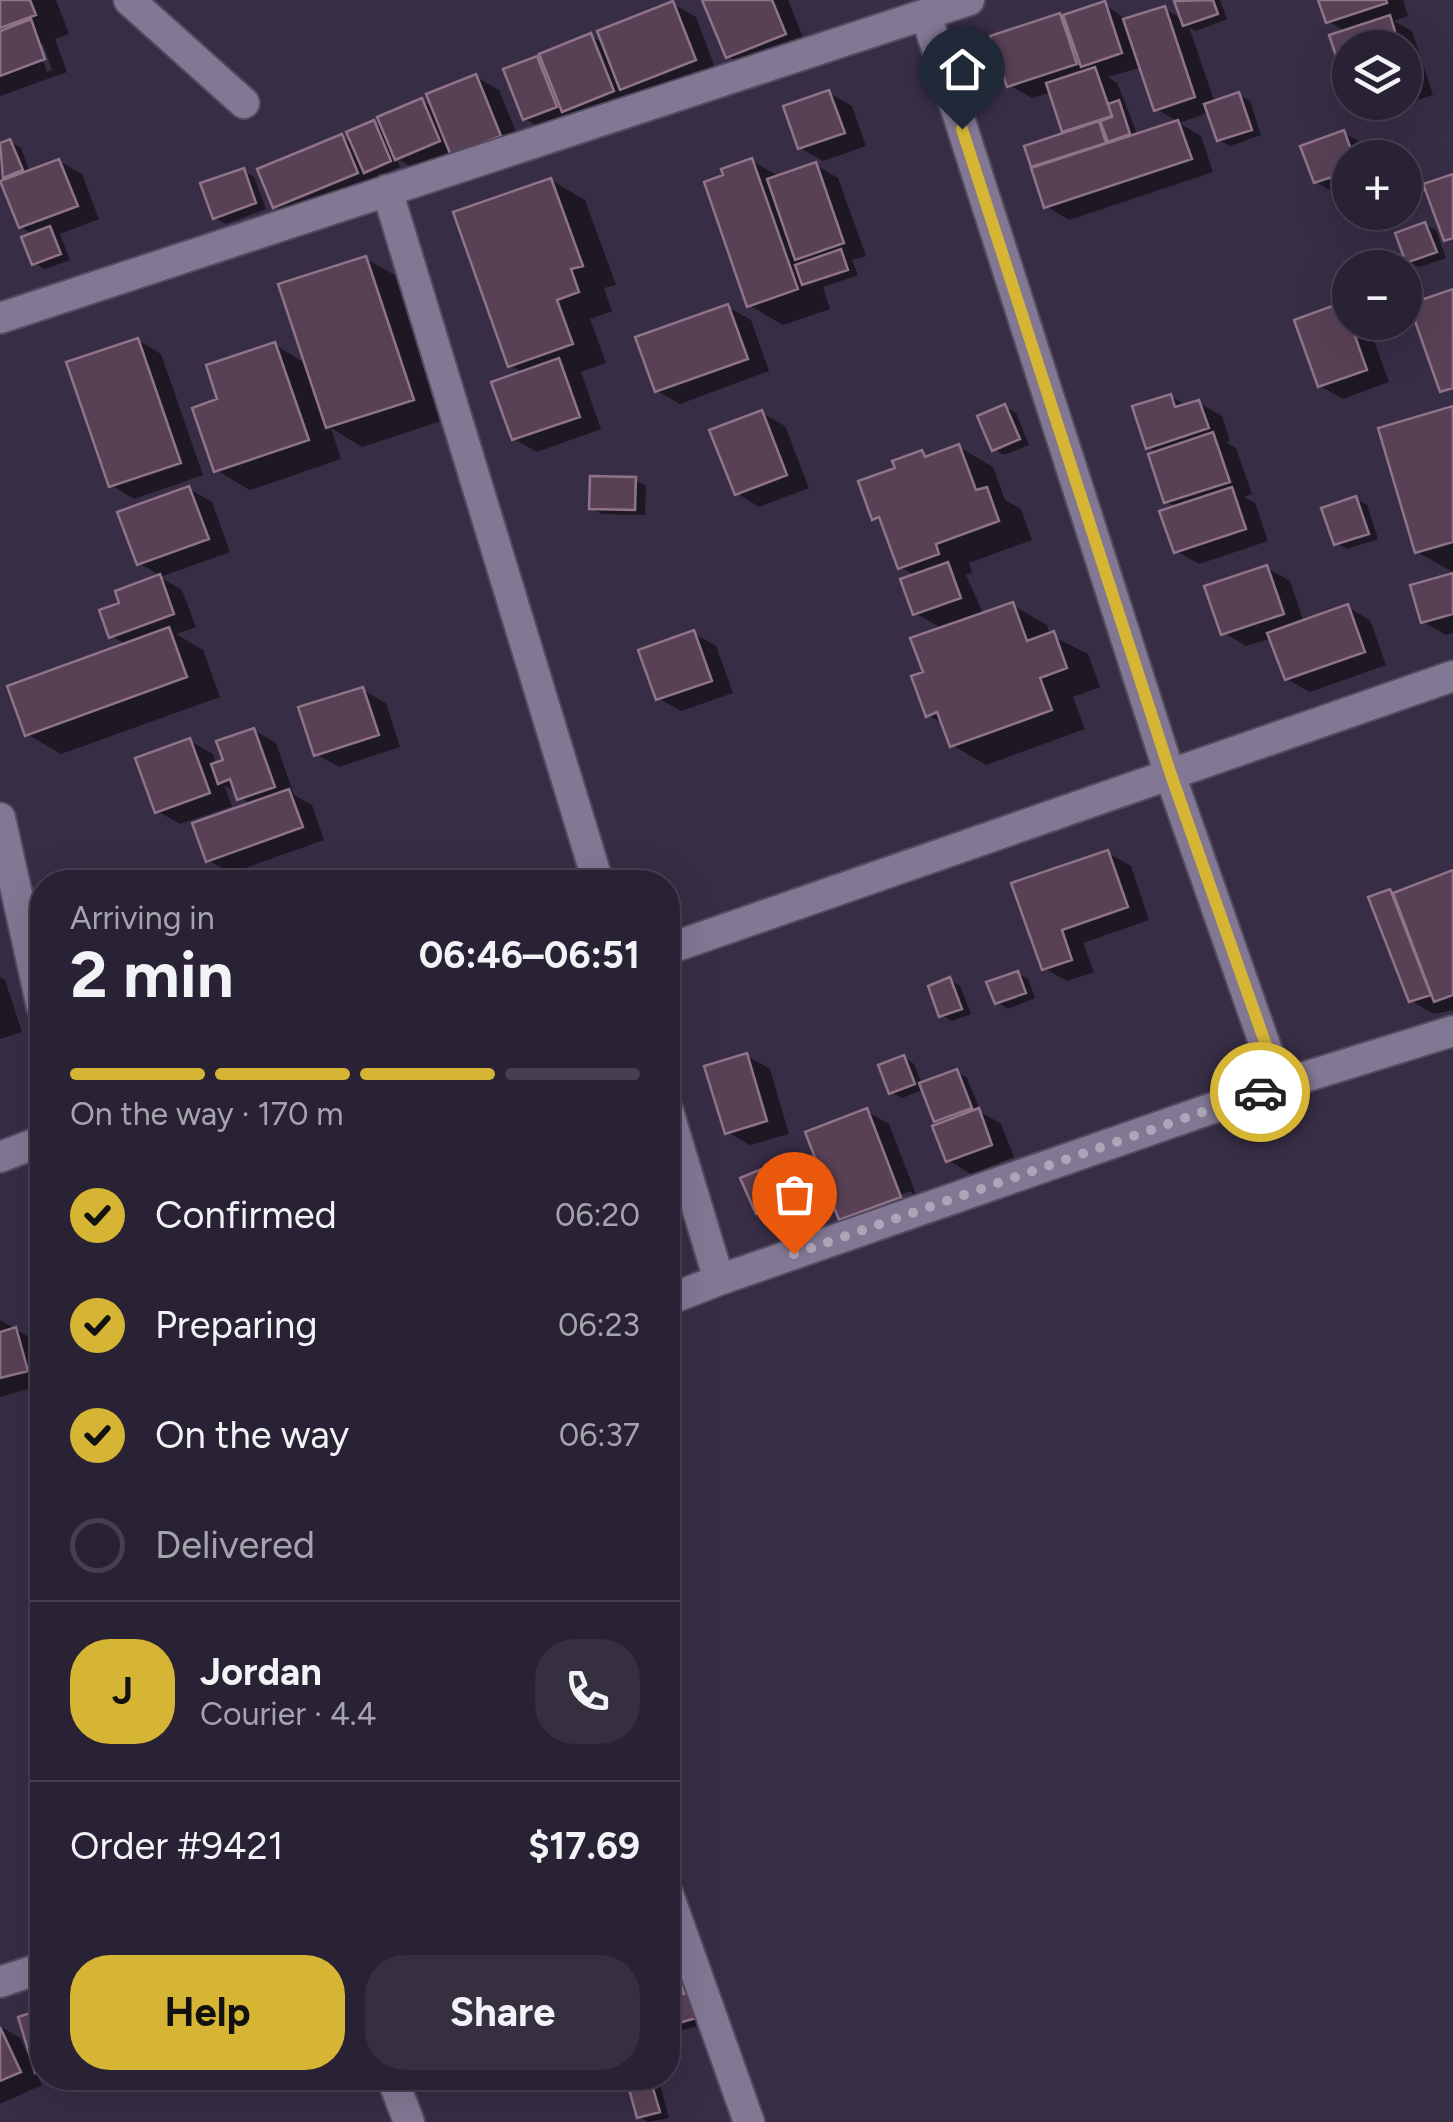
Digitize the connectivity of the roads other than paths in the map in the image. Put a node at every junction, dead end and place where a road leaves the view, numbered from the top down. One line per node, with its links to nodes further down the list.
1 (128, 0): 4 (street)
2 (969, 0): 3 (street)
3 (926, 15): 5 (street); 8 (street)
4 (244, 103)
5 (387, 190): 6 (street); 10 (street)
6 (0, 318)
7 (1453, 676): 8 (street)
8 (1170, 772): 11 (street); 14 (street)
9 (0, 818): 12 (street)
10 (594, 870)
11 (680, 945)
12 (30, 953)
13 (1453, 1031): 14 (street)
14 (1280, 1085): 18 (street)
15 (30, 1146): 17 (street)
16 (680, 1151): 18 (street)
17 (0, 1157)
18 (719, 1280): 19 (street)
19 (680, 1295)
20 (680, 1927): 25 (street)
21 (30, 1972): 22 (street)
22 (0, 1982)
23 (397, 2090): 24 (street)
24 (409, 2122)
25 (750, 2122)

